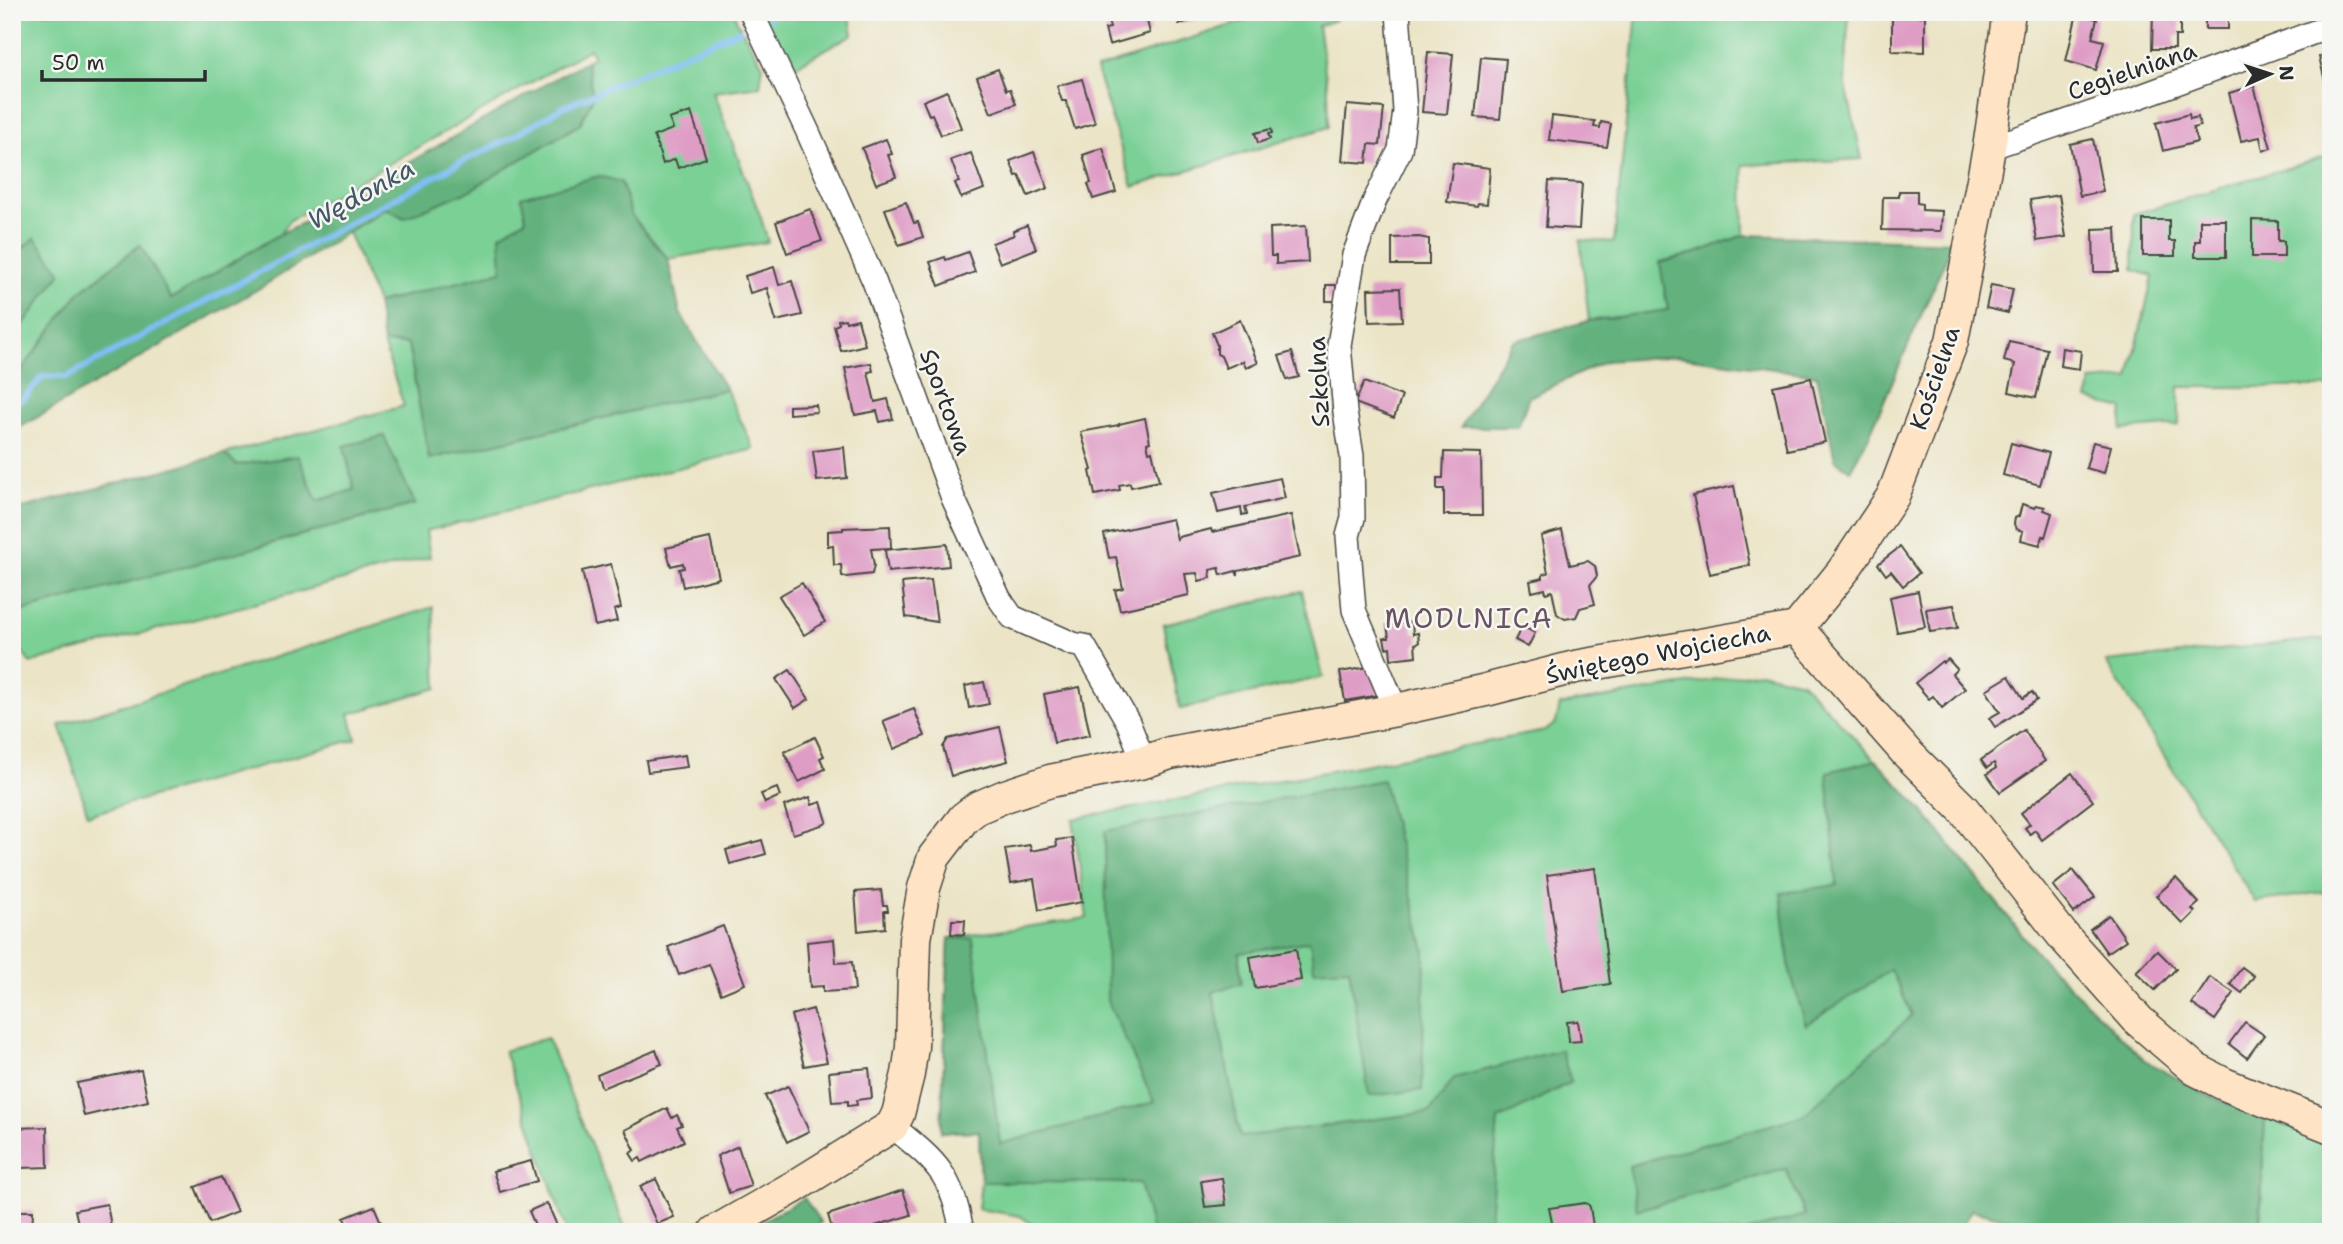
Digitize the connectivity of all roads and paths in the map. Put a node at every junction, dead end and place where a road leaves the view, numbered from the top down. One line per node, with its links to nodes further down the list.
1 (751, 12): 8 (street, Sportowa)
2 (1398, 12): 7 (street, Szkolna)
3 (2009, 12): 5 (street, Kościelna)
4 (2331, 26): 5 (street, Cegielniana)
5 (1989, 148): 6 (street, Kościelna)
6 (1797, 628): 7 (street, Świętego Wojciecha); 10 (street, Świętego Wojciecha)
7 (1395, 710): 8 (street, Świętego Wojciecha)
8 (1144, 762): 9 (street, Świętego Wojciecha)
9 (892, 1126): 11 (street); 12 (street)
10 (2331, 1127)
11 (715, 1232)
12 (962, 1232)

